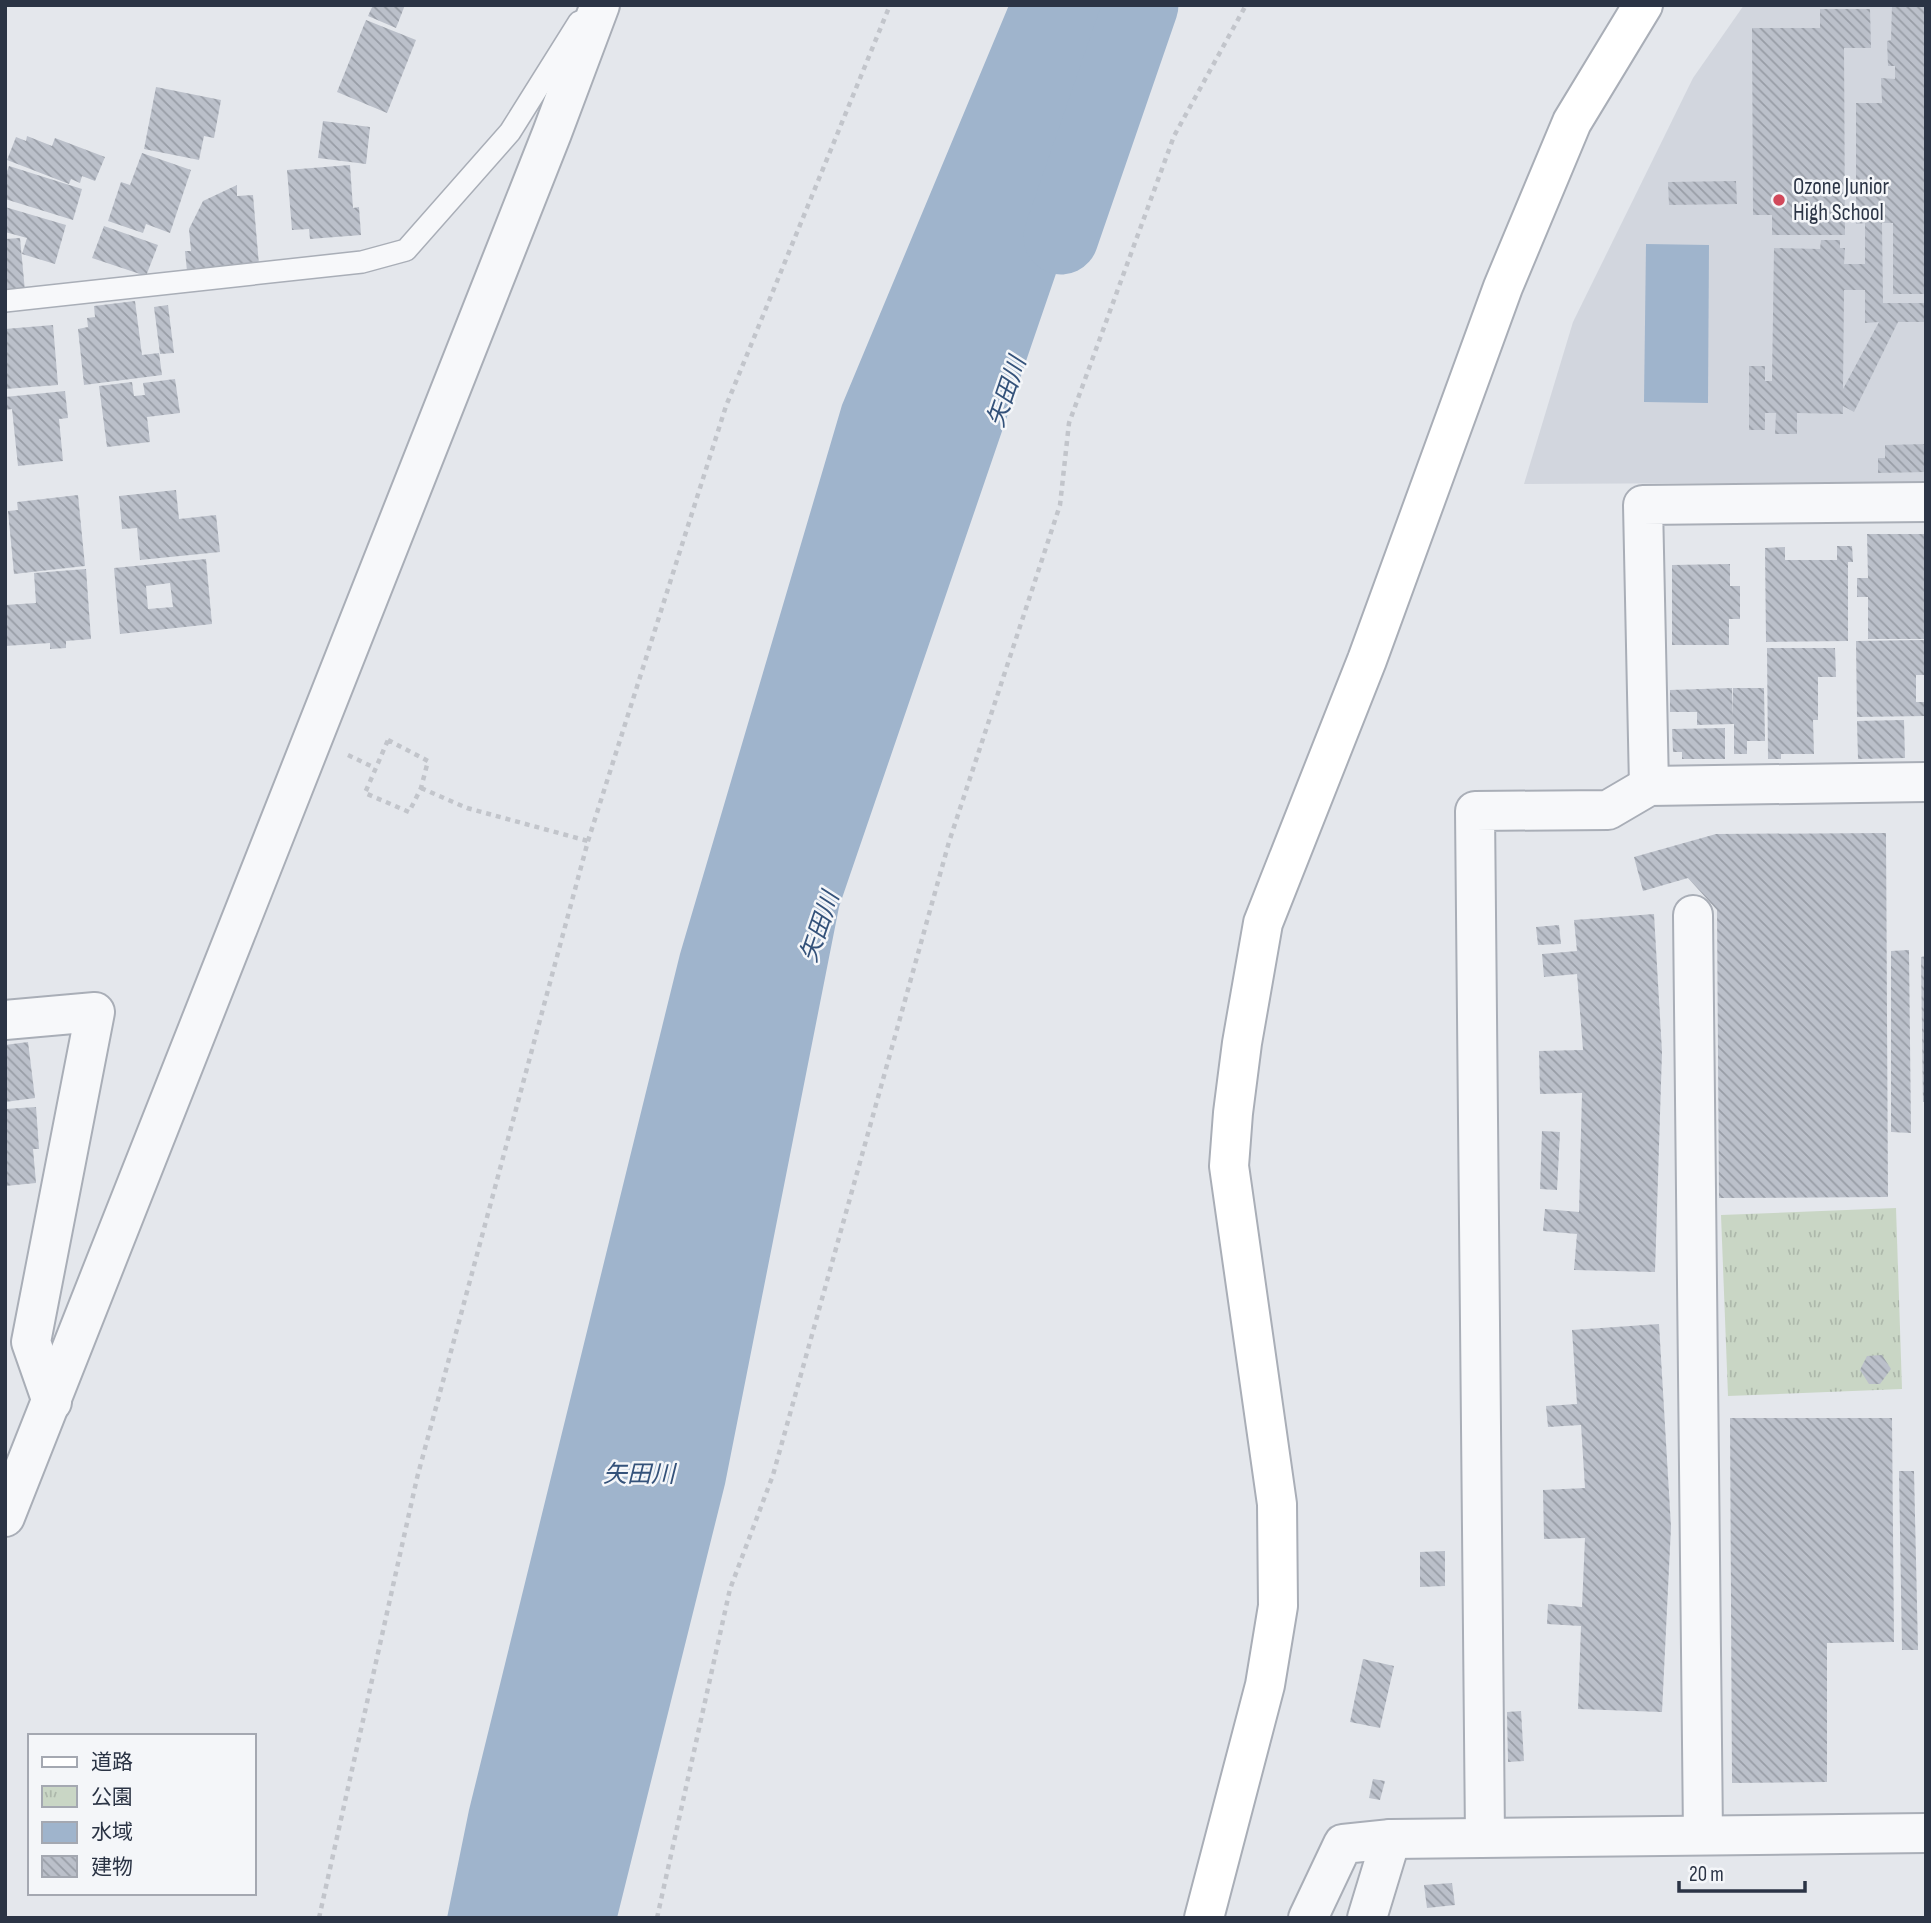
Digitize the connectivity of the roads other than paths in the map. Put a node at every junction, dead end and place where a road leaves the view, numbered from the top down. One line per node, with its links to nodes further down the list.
1 (589, 5): 4 (lane)
2 (600, 5): 10 (street)
3 (1643, 5): 16 (street)
4 (5, 302)
5 (1926, 502): 7 (street)
6 (1926, 782): 7 (street)
7 (1649, 786): 14 (street)
8 (1692, 915): 13 (street)
9 (5, 1020): 10 (street)
10 (52, 1402): 11 (street)
11 (5, 1517)
12 (1926, 1833): 13 (street)
13 (1703, 1835): 14 (street)
14 (1485, 1837): 15 (street)
15 (1391, 1839): 17 (street); 18 (street)
16 (1204, 1918)
17 (1308, 1918)
18 (1367, 1918)

